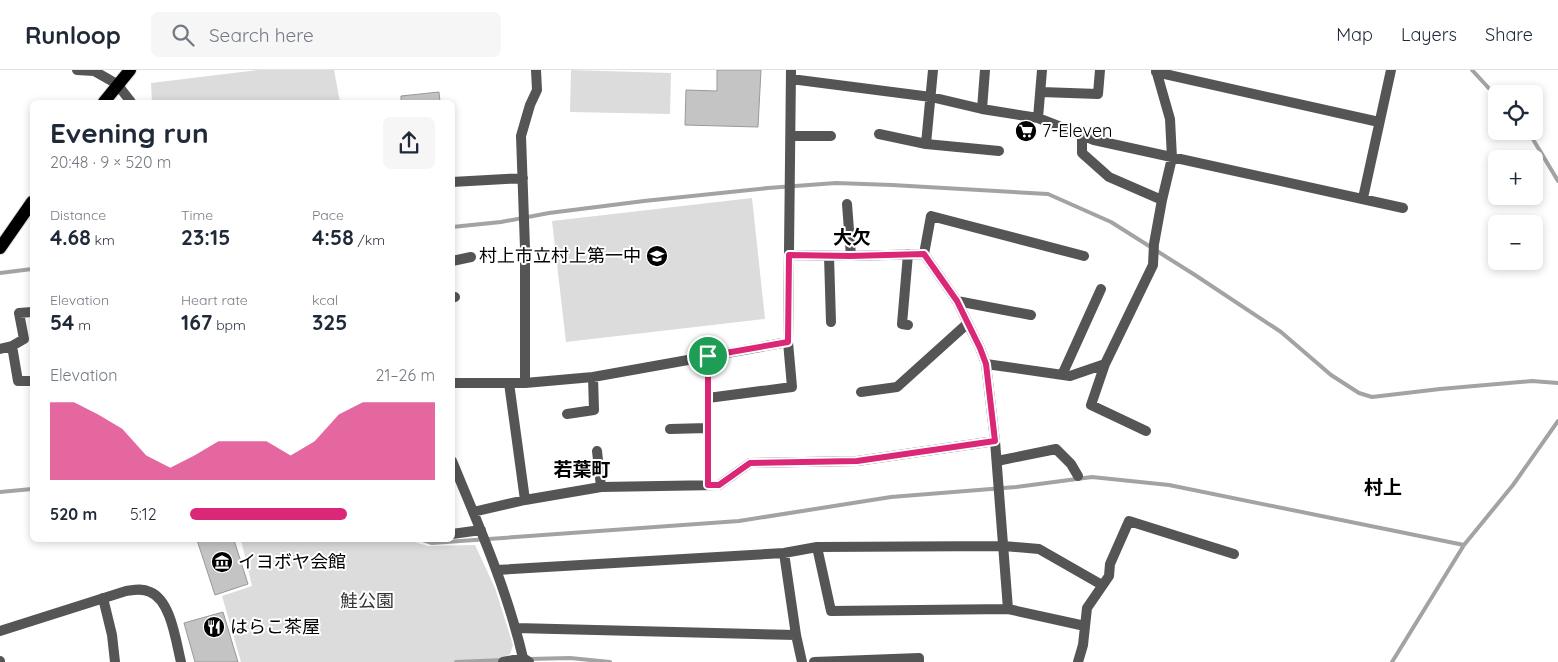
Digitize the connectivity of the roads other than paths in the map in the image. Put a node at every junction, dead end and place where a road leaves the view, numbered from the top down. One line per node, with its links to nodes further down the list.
1 (77, 70): 11 (street)
2 (130, 70): 11 (main road)
3 (536, 70): 26 (street)
4 (933, 70): 13 (street)
5 (985, 70): 16 (street)
6 (1042, 70): 12 (street)
7 (1100, 70): 12 (street)
8 (1391, 70): 18 (street)
9 (1156, 71): 18 (street); 25 (street)
10 (791, 74): 13 (street); 20 (street)
11 (117, 84): 14 (main road); 15 (street)
12 (1041, 92): 17 (street)
13 (931, 97): 16 (street); 23 (street)
14 (105, 100)
15 (129, 100)
16 (982, 108): 17 (street)
17 (1038, 118): 22 (street)
18 (1379, 122): 28 (street)
19 (879, 134): 23 (street)
20 (791, 136): 21 (street); 36 (street)
21 (831, 136)
22 (1082, 136): 25 (street); 29 (street)
23 (926, 144): 24 (street)
24 (999, 150)
25 (1172, 158): 28 (street); 29 (street)
26 (523, 178): 27 (street); 60 (street)
27 (455, 182)
28 (1363, 198): 32 (street)
29 (1162, 200): 54 (street)
30 (847, 204): 38 (street)
31 (30, 205): 33 (main road)
32 (1403, 208)
33 (0, 248)
34 (908, 254): 35 (street); 38 (street); 48 (street)
35 (924, 254): 39 (street); 43 (street)
36 (789, 255): 37 (street); 49 (street)
37 (830, 256): 38 (street); 46 (street)
38 (850, 256)
39 (1084, 256)
40 (470, 257): 41 (street)
41 (455, 260)
42 (1101, 289): 55 (street)
43 (957, 301): 45 (street); 47 (street)
44 (30, 312): 50 (street)
45 (1031, 316)
46 (831, 322)
47 (968, 323): 53 (street); 61 (street)
48 (908, 325)
49 (788, 342): 52 (street); 62 (street)
50 (12, 346): 51 (street); 57 (street)
51 (0, 348)
52 (708, 356): 56 (street); 62 (street)
53 (986, 364): 55 (street); 67 (street)
54 (1105, 364): 55 (street); 66 (street)
55 (1062, 375)
56 (593, 377): 60 (street); 63 (street)
57 (30, 381)
58 (455, 383): 59 (street)
59 (509, 383): 60 (street); 74 (street)
60 (525, 383)
61 (861, 392)
62 (708, 398): 64 (street)
63 (566, 414)
64 (708, 428): 65 (street); 72 (street)
65 (670, 429)
66 (1146, 431)
67 (995, 441): 69 (street); 72 (street)
68 (597, 451): 73 (street)
69 (997, 461): 71 (street); 79 (street)
70 (455, 468): 75 (street)
71 (1078, 476)
72 (708, 485): 73 (street)
73 (601, 487): 74 (street)
74 (525, 500): 75 (street)
75 (474, 512): 76 (street)
76 (481, 530): 77 (street); 82 (street)
77 (455, 534)
78 (817, 546): 79 (street); 80 (street); 85 (street)
79 (1004, 546): 83 (street); 85 (street)
80 (784, 553): 82 (street); 89 (street)
81 (1234, 554): 83 (street)
82 (497, 570): 87 (street)
83 (1102, 585): 86 (street)
84 (103, 598): 88 (street); 91 (street); 92 (street)
85 (1008, 609): 86 (street)
86 (1085, 626): 97 (street)
87 (516, 628): 89 (street); 90 (street)
88 (0, 632)
89 (796, 634): 94 (street)
90 (526, 660): 93 (street)
91 (115, 662)
92 (181, 662)
93 (503, 662)
94 (802, 662)
95 (814, 662): 96 (street)
96 (919, 662)
97 (1078, 662)

